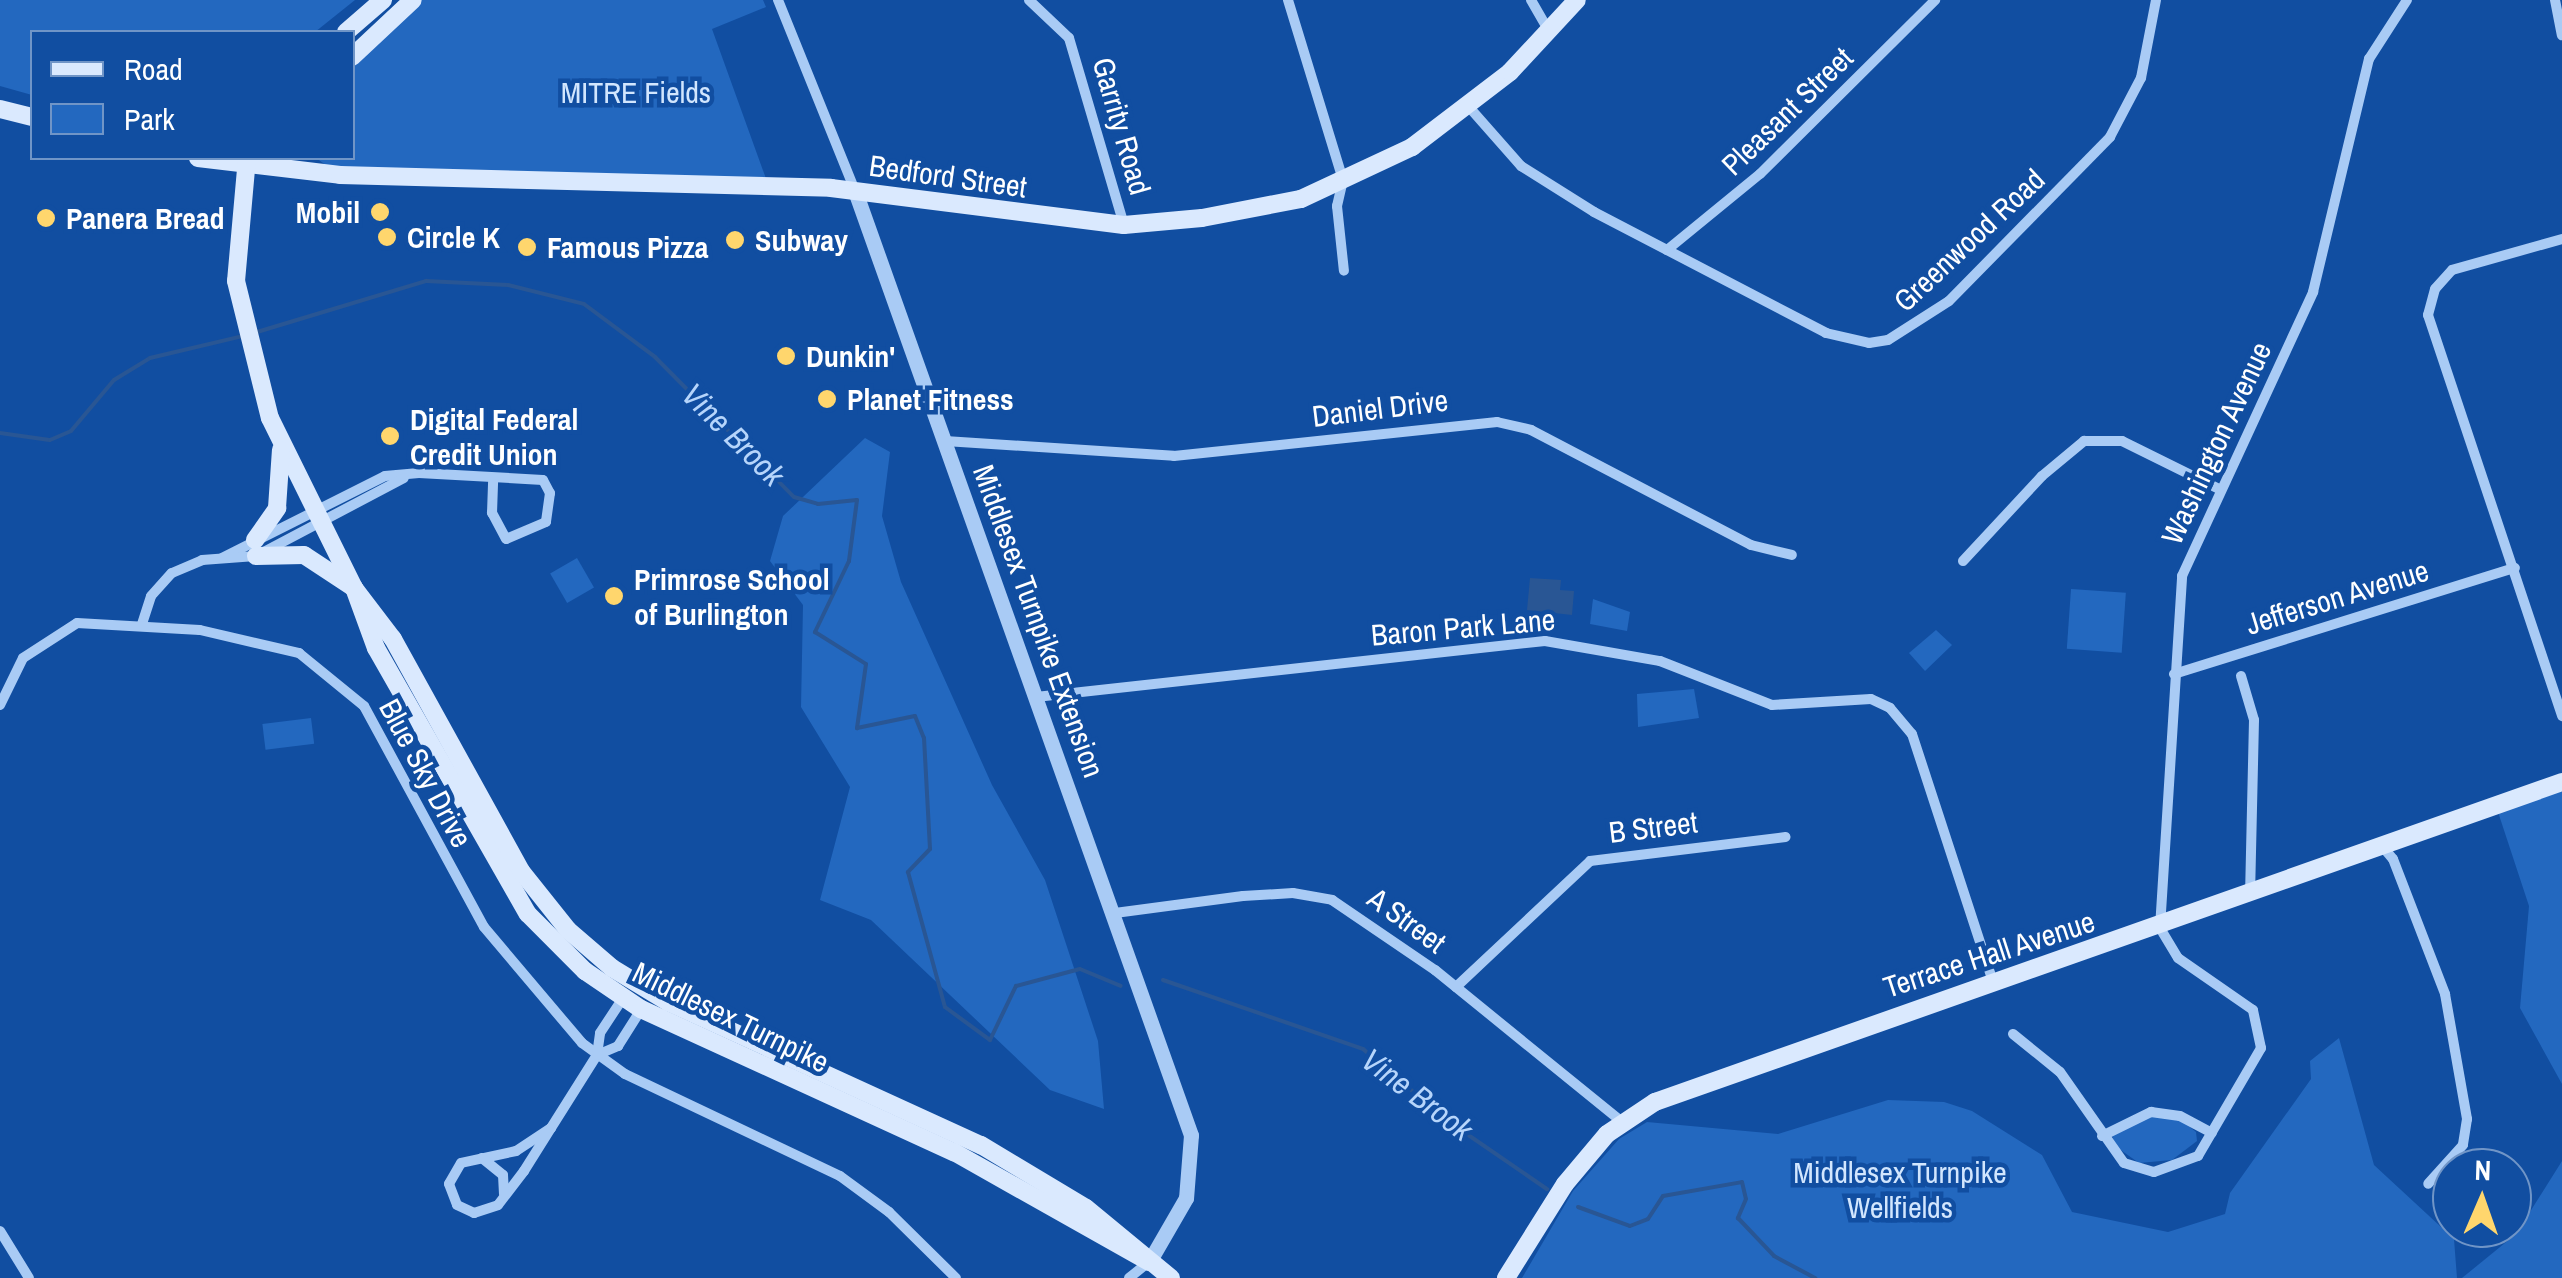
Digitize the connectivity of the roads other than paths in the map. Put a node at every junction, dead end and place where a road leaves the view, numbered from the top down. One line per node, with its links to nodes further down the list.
1 (382, 0): 12 (main road)
2 (413, 0): 15 (main road)
3 (778, 0): 23 (street, Middlesex Turnpike Extension)
4 (1029, 0): 24 (street, Garrity Road)
5 (1288, 0): 22 (street)
6 (1531, 0): 13 (street)
7 (1577, 0): 13 (main road, Bedford Street)
8 (1935, 0): 26 (street, Pleasant Street)
9 (2156, 0): 26 (street, Greenwood Road)
10 (2407, 0): 31 (street, Washington Avenue)
11 (2555, 0): 14 (street)
12 (348, 30)
13 (1549, 32): 16 (main road, Bedford Street)
14 (2562, 35)
15 (355, 54)
16 (1468, 107): 22 (main road, Bedford Street); 26 (street, Greenwood Road)
17 (0, 108): 18 (main road)
18 (30, 116)
19 (319, 160): 21 (main road)
20 (247, 161): 21 (main road, Bedford Street); 29 (main road, Middlesex Turnpike)
21 (340, 175): 23 (main road, Bedford Street)
22 (1343, 180): 24 (main road, Bedford Street); 27 (street)
23 (855, 190): 24 (main road, Bedford Street); 28 (street, Middlesex Turnpike Extension)
24 (1124, 225)
25 (2562, 239): 36 (street)
26 (1667, 250)
27 (1344, 270)
28 (945, 441): 34 (street, Daniel Drive); 41 (street, Middlesex Turnpike Extension)
29 (281, 444): 32 (main road, Middlesex Turnpike); 33 (main road)
30 (493, 478): 30 (street); 32 (street)
31 (2222, 490): 35 (street); 39 (street, Washington Avenue)
32 (317, 516): 33 (street); 37 (main road, Middlesex Turnpike)
33 (256, 548): 37 (main road); 38 (street)
34 (1792, 555)
35 (1962, 561)
36 (2514, 568): 39 (street, Jefferson Avenue); 43 (street)
37 (354, 588): 52 (main road, Middlesex Turnpike)
38 (142, 624): 42 (street, Blue Sky Drive); 55 (street, Blue Sky Drive)
39 (2174, 674): 49 (street, Washington Avenue)
40 (2242, 676): 47 (street)
41 (1036, 697): 48 (street, Middlesex Turnpike Extension); 50 (street, Baron Park Lane)
42 (0, 705)
43 (2562, 716)
44 (2562, 782): 46 (main road, Terrace Hall Avenue)
45 (1786, 837): 51 (street, B Street)
46 (2382, 846): 47 (main road, Terrace Hall Avenue); 61 (street)
47 (2250, 896): 49 (main road, Terrace Hall Avenue)
48 (1115, 913): 51 (street, A Street); 64 (street, Middlesex Turnpike Extension)
49 (2160, 928): 50 (main road, Terrace Hall Avenue); 58 (street)
50 (1992, 979): 56 (main road, Terrace Hall Avenue)
51 (1456, 987): 56 (street, A Street)
52 (628, 990): 53 (main road, Middlesex Turnpike); 55 (street)
53 (646, 1001): 55 (street); 64 (main road, Middlesex Turnpike)
54 (2013, 1034): 59 (street)
55 (596, 1055): 57 (street); 66 (street, Blue Sky Drive)
56 (1622, 1122): 69 (main road, Terrace Hall Avenue)
57 (551, 1128): 60 (street); 62 (street)
58 (2212, 1133): 59 (street); 59 (street)
59 (2102, 1136)
60 (476, 1158): 62 (street); 62 (street)
61 (2428, 1184)
62 (498, 1205)
63 (0, 1231): 65 (street)
64 (1148, 1270): 67 (street); 68 (main road, Middlesex Turnpike)
65 (29, 1278)
66 (956, 1278)
67 (1129, 1278)
68 (1171, 1278)
69 (1506, 1278)

